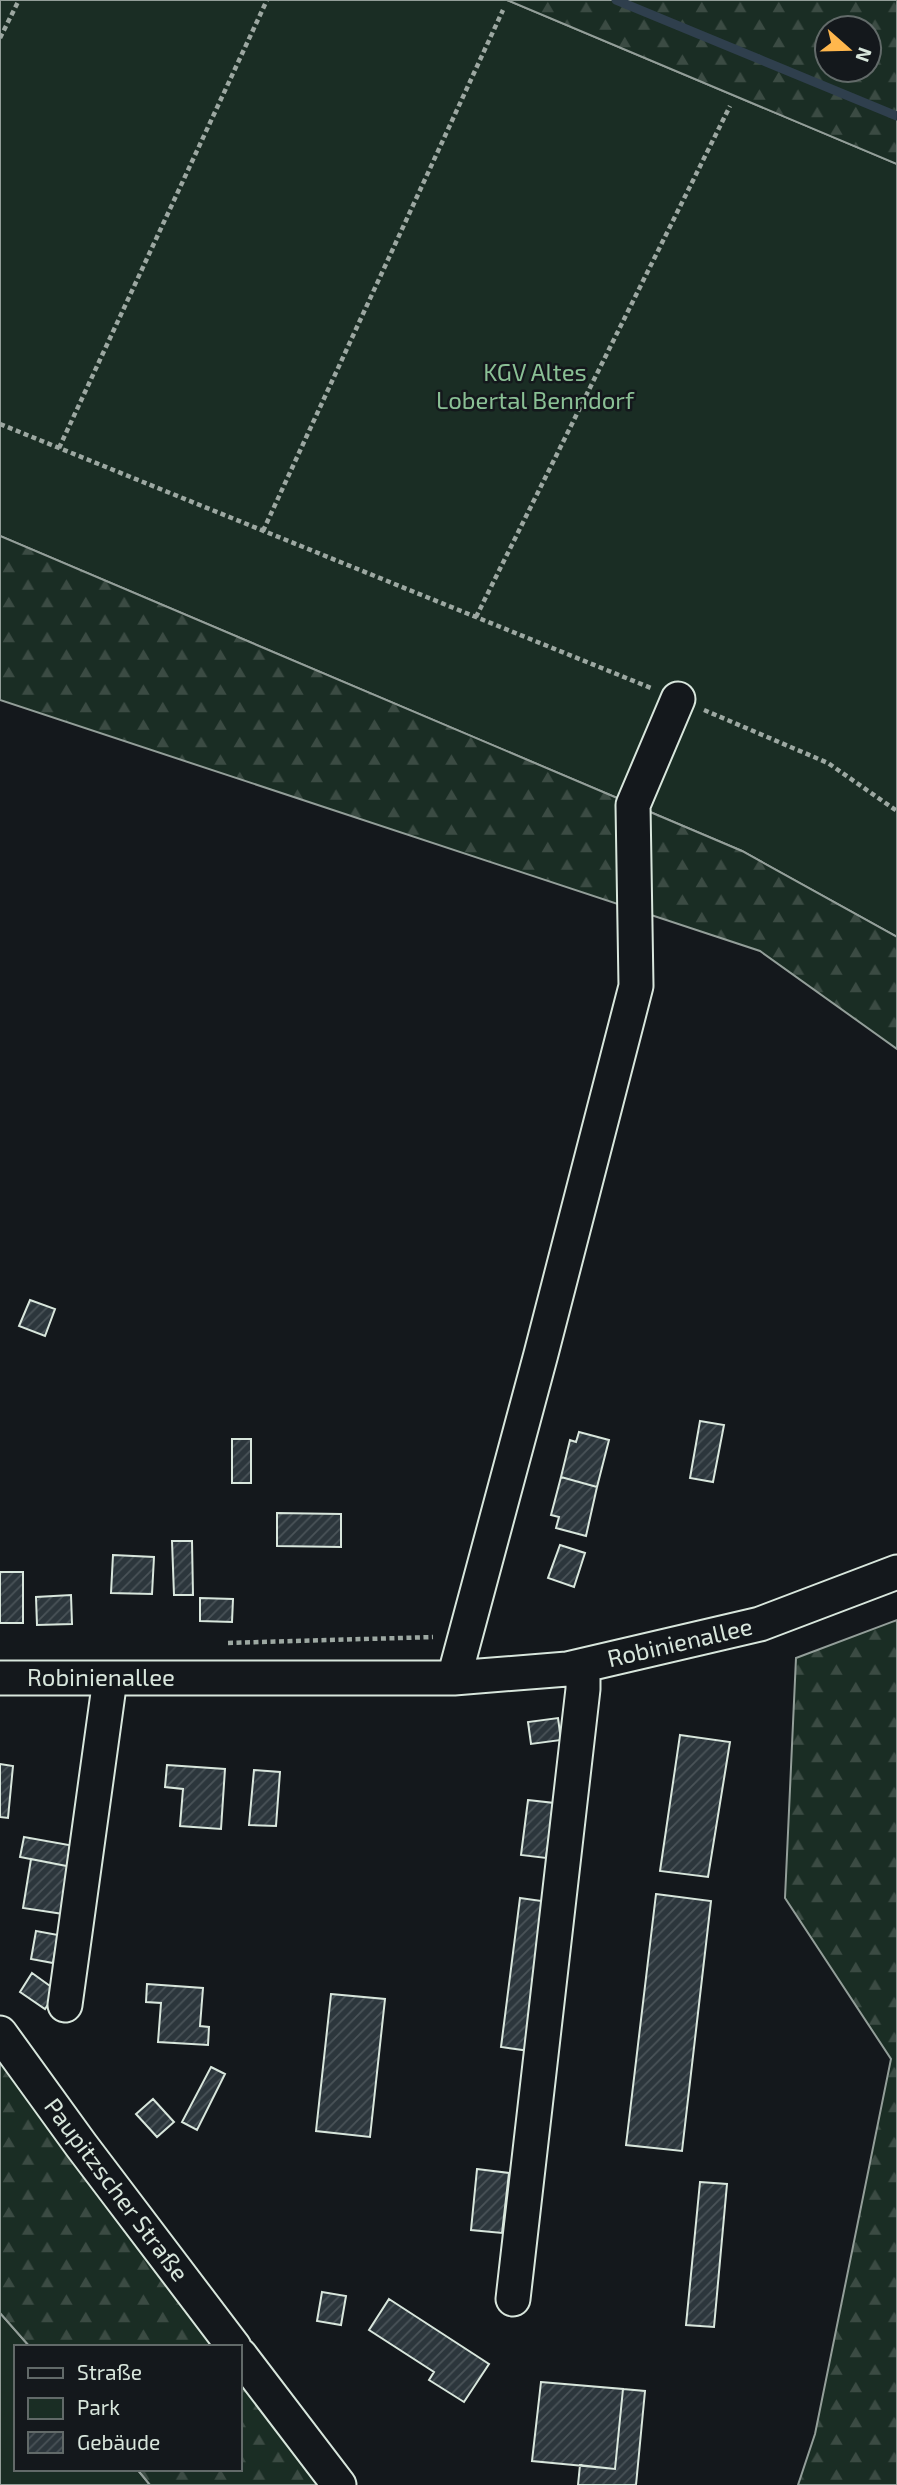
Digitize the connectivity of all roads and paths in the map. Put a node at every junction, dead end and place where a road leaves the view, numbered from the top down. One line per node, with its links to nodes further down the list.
1 (19, 0): 4 (path)
2 (267, 0): 7 (path)
3 (503, 10): 8 (path)
4 (0, 38)
5 (730, 106): 9 (path)
6 (0, 424): 7 (path)
7 (59, 448): 8 (path)
8 (263, 531): 9 (path)
9 (476, 617): 10 (path)
10 (678, 699): 11 (path); 13 (street)
11 (897, 811)
12 (897, 1572): 15 (street, Robinienallee)
13 (465, 1635): 14 (path); 18 (street)
14 (216, 1643)
15 (583, 1666): 18 (street, Robinienallee); 21 (street)
16 (0, 1678): 17 (street, Robinienallee)
17 (110, 1678): 18 (street, Robinienallee); 19 (street)
18 (454, 1678)
19 (65, 2005)
20 (0, 2032): 22 (street, Paupitzscher Straße)
21 (513, 2300)
22 (232, 2345)
23 (242, 2358): 24 (street)
24 (339, 2485)

